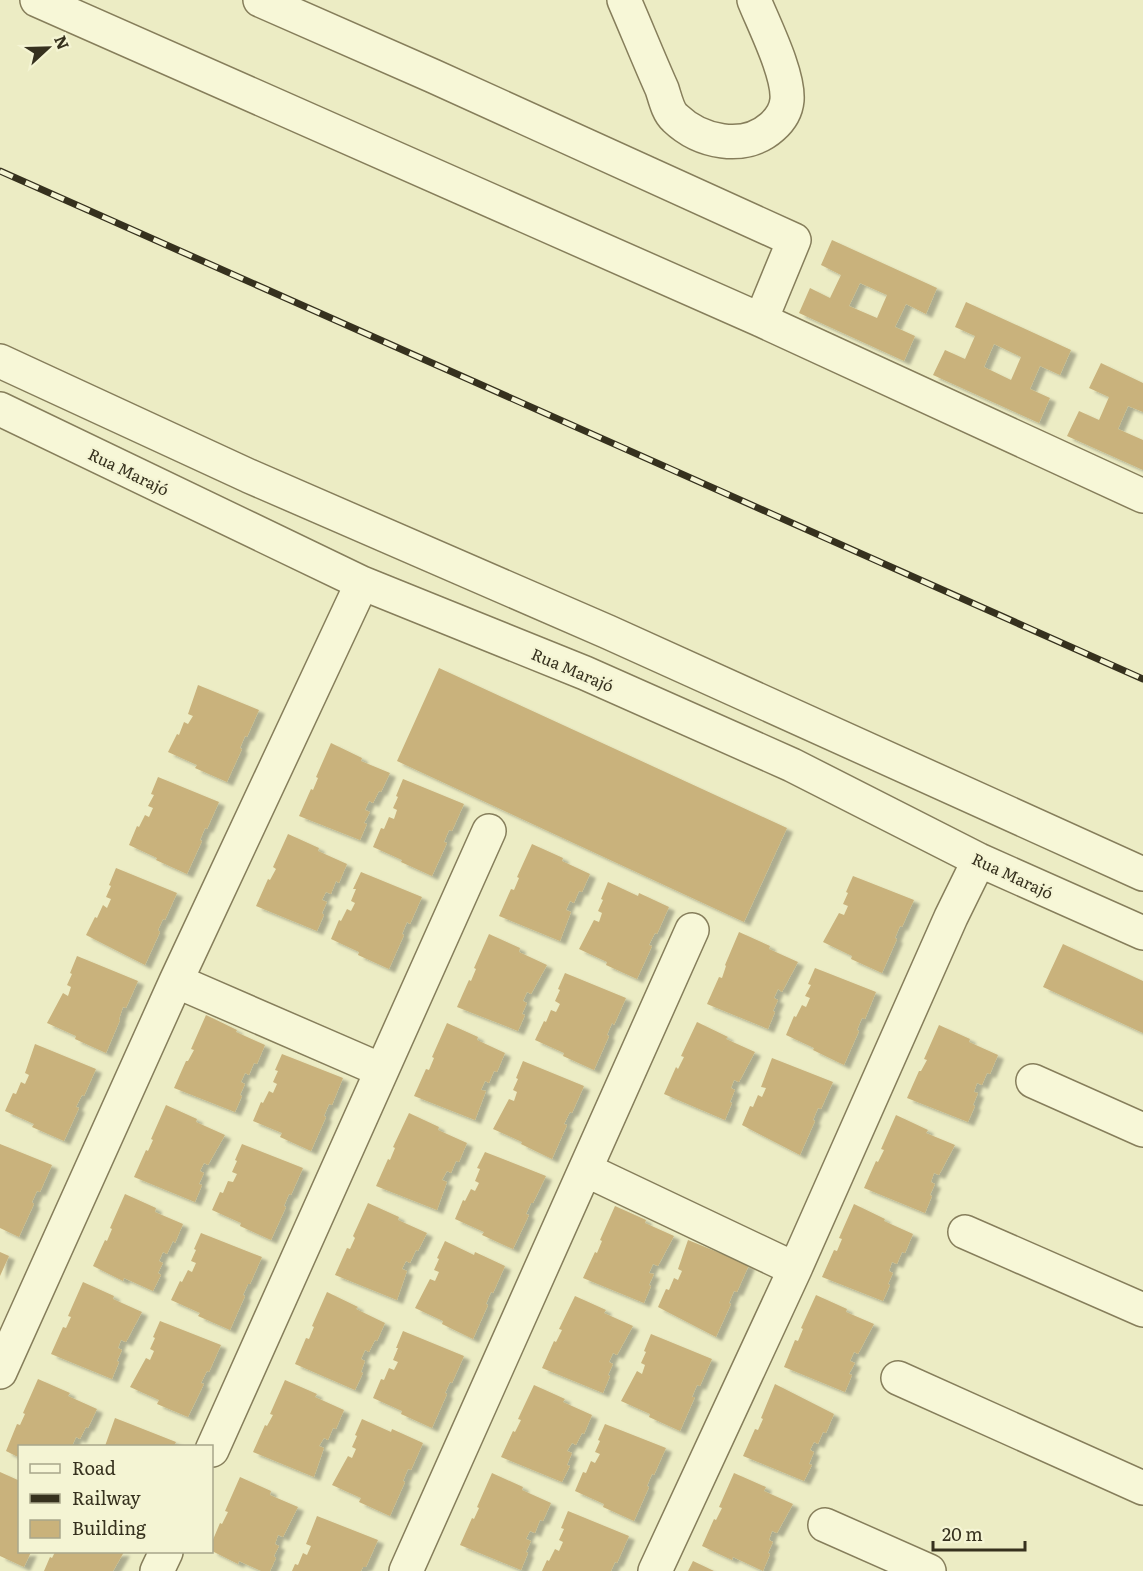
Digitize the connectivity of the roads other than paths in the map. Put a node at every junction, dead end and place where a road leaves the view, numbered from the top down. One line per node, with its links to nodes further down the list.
1 (37, 0): 5 (street)
2 (260, 0): 5 (street)
3 (624, 0): 4 (street)
4 (754, 0)
5 (761, 320): 8 (street)
6 (0, 361): 10 (street)
7 (0, 409): 9 (street, Rua Marajó)
8 (1143, 496)
9 (362, 584): 11 (street, Rua Marajó); 17 (street)
10 (522, 594): 11 (street); 14 (street)
11 (501, 639): 13 (street, Rua Marajó)
12 (489, 831): 18 (street)
13 (979, 860): 16 (street, Rua Marajó); 23 (street)
14 (1143, 874)
15 (692, 930): 21 (street)
16 (1143, 933)
17 (176, 981): 18 (street); 25 (street)
18 (381, 1070): 27 (street)
19 (1033, 1081): 20 (street)
20 (1143, 1130)
21 (586, 1170): 23 (street); 32 (street)
22 (964, 1232): 24 (street)
23 (795, 1269): 33 (street)
24 (1143, 1310)
25 (0, 1372)
26 (898, 1378): 28 (street)
27 (213, 1448)
28 (1143, 1488)
29 (825, 1525): 34 (street)
30 (165, 1553): 31 (street)
31 (158, 1571)
32 (406, 1571)
33 (656, 1571)
34 (929, 1571)

